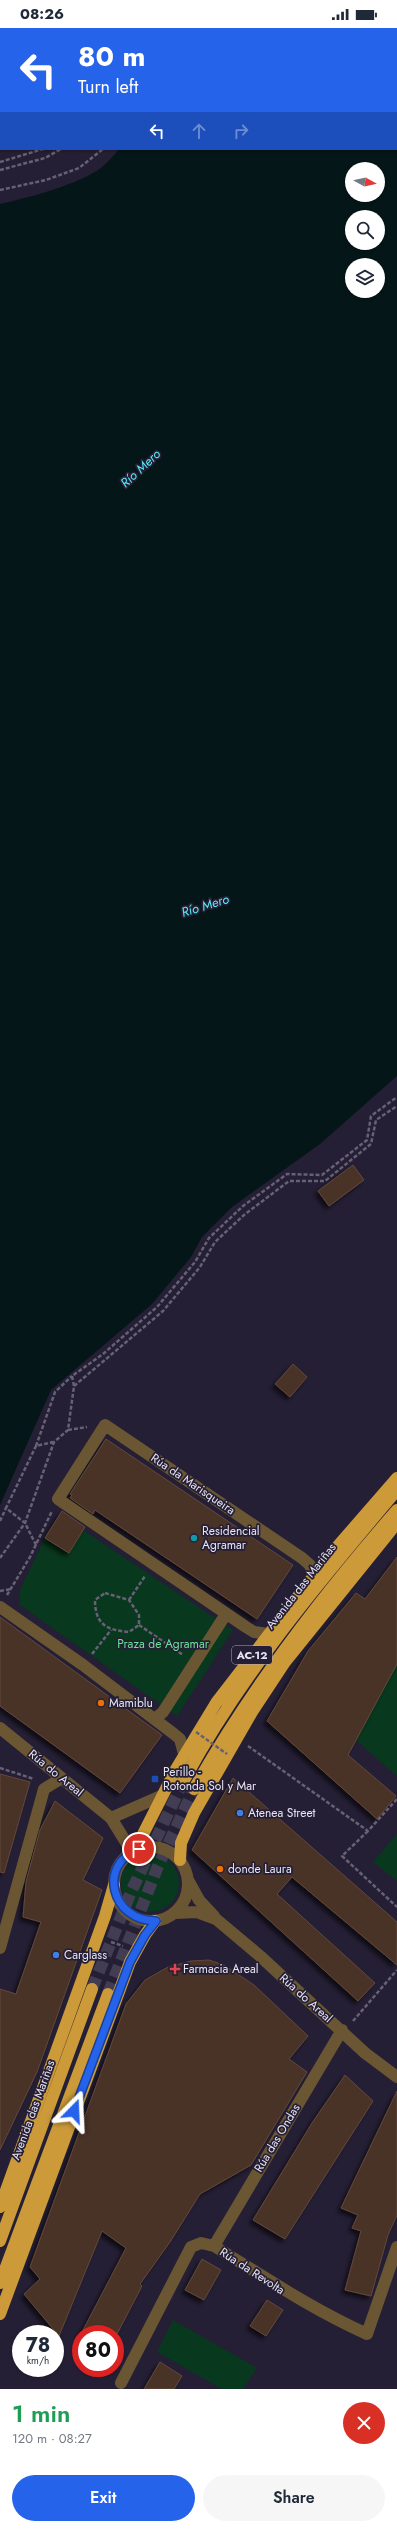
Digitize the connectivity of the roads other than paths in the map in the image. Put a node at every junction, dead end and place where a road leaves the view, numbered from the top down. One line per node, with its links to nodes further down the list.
1 (397, 1478): 5 (highway, AC-12)
2 (397, 1490): 13 (highway, Avenida das Mariñas / AC-12)
3 (397, 1510): 14 (highway, AC-12)
4 (397, 1523): 18 (highway, AC-12)
5 (314, 1577): 7 (street, Rúa da Marisqueira); 8 (highway, AC-12)
6 (0, 1607): 9 (street)
7 (226, 1614): 8 (street); 9 (street)
8 (268, 1634): 11 (highway, AC-12)
9 (155, 1719): 11 (street)
10 (0, 1728): 12 (street, Rúa do Areal)
11 (184, 1754): 15 (highway, AC-12)
12 (62, 1778): 16 (street, Rúa do Areal); 24 (street)
13 (182, 1784)
14 (194, 1789)
15 (161, 1796): 16 (street); 17 (highway, AC-12)
16 (111, 1818): 17 (street, Rúa do Areal)
17 (133, 1851): 18 (street); 20 (street)
18 (180, 1860): 19 (street)
19 (188, 1880): 21 (street); 22 (street, Rúa do Areal)
20 (114, 1885): 23 (street); 29 (highway)
21 (174, 1913): 22 (street, Rúa do Areal); 23 (street)
22 (216, 1919): 27 (street, Rúa do Areal)
23 (156, 1921): 34 (highway)
24 (0, 1948)
25 (92, 1989): 30 (highway, Avenida das Mariñas)
26 (108, 1994): 33 (highway)
27 (342, 2030): 28 (street, Rúa do Areal); 31 (street, Rúa das Ondas)
28 (397, 2077)
29 (0, 2207)
30 (0, 2241)
31 (214, 2246): 32 (street, Rúa da Revolta); 35 (street, Rúa da Revolta)
32 (397, 2247)
33 (0, 2283)
34 (0, 2314)
35 (121, 2382)

